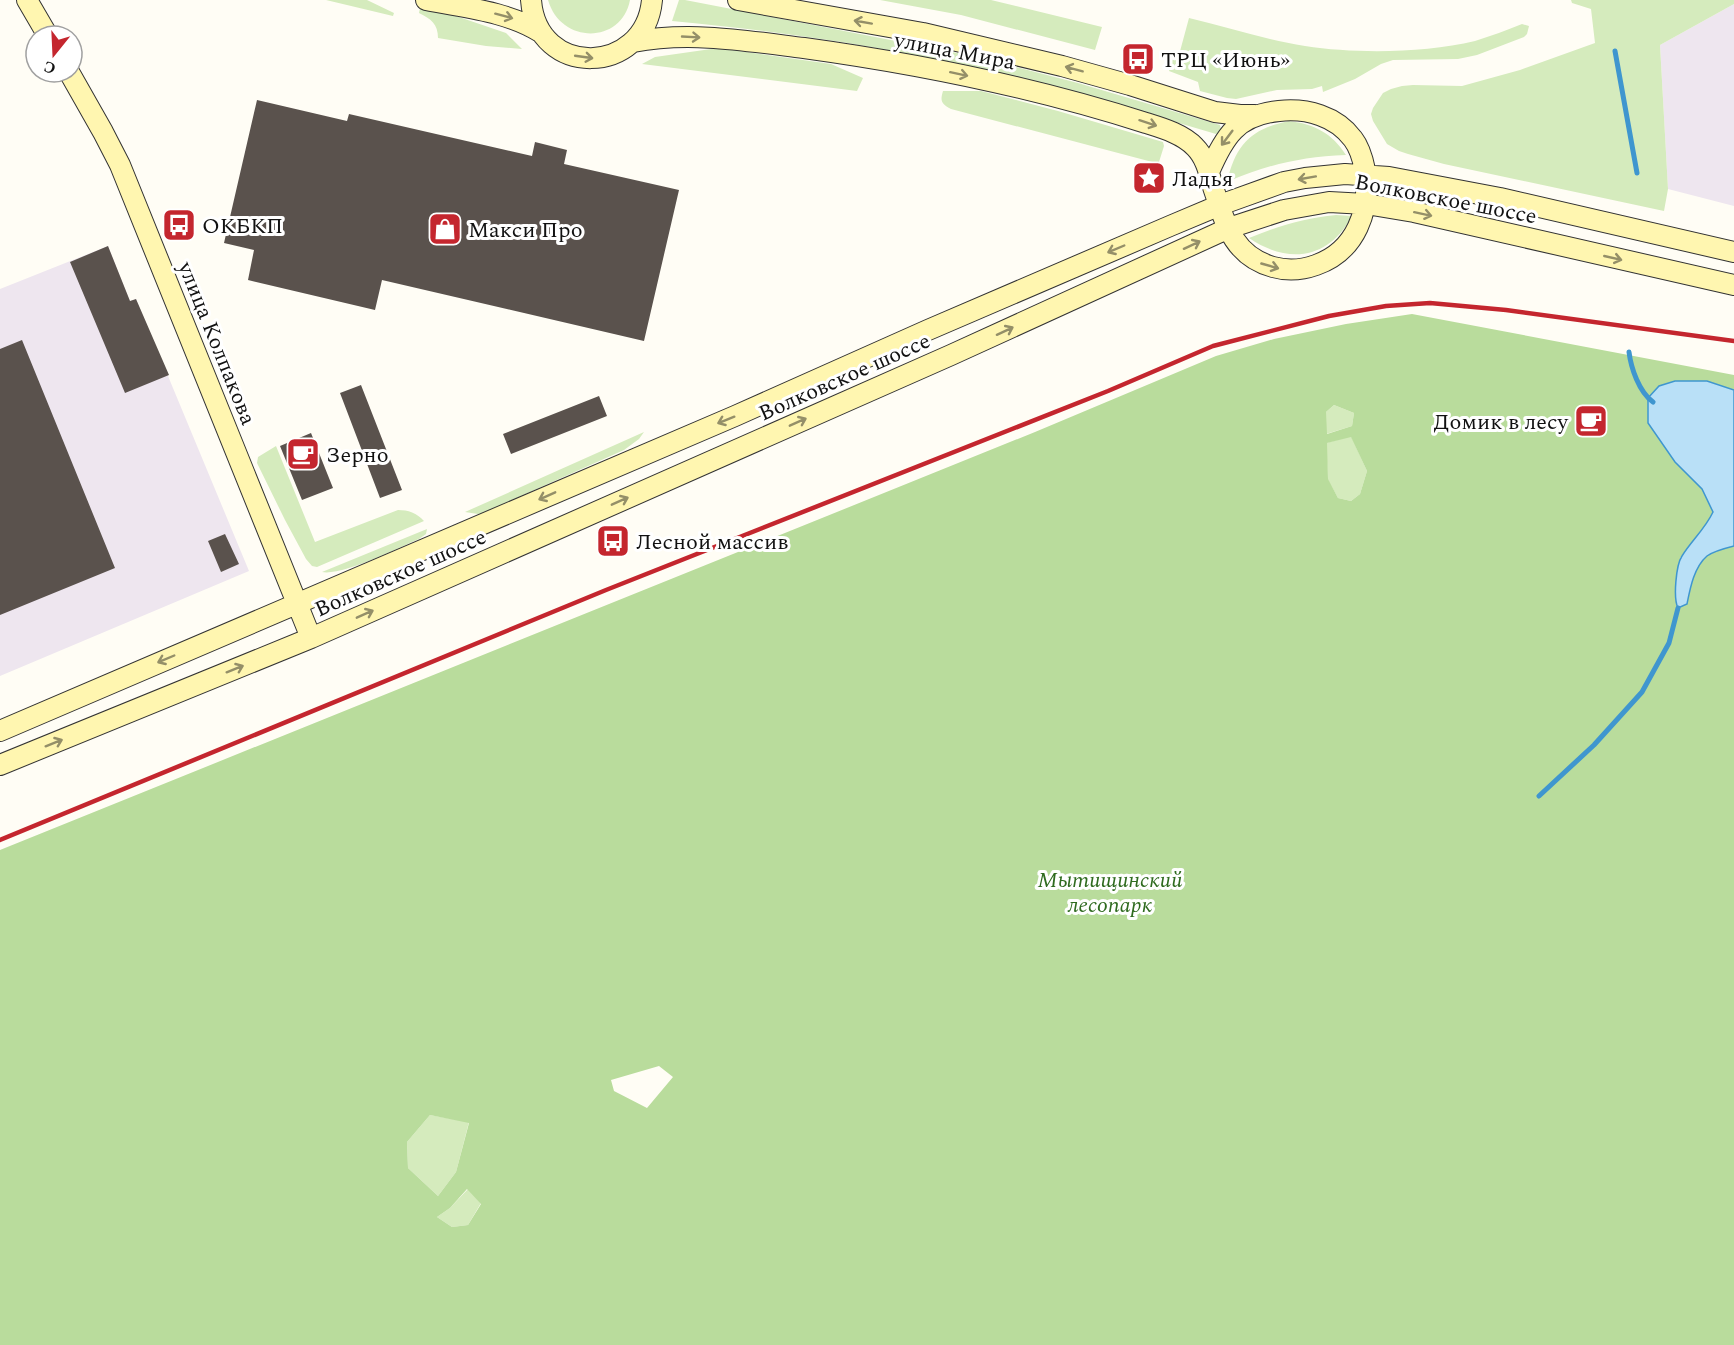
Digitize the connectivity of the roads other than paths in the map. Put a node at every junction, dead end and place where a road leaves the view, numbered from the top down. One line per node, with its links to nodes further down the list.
1 (27, 0): 6 (main road)
2 (426, 0): 7 (main road, one-way to 7)
3 (531, 0): 7 (main road)
4 (652, 0): 8 (main road)
5 (738, 0): 10 (main road, улица Мира, one-way to 5)
6 (41, 24)
7 (540, 32): 8 (main road, one-way to 8)
8 (633, 42): 11 (main road, улица Мира, one-way to 11)
9 (76, 84): 18 (main road, улица Колпакова)
10 (1258, 115): 11 (main road, one-way to 11); 12 (main road)
11 (1209, 172): 14 (main road, улица Мира)
12 (1366, 175): 13 (main road); 14 (main road, Волковское шоссе, one-way to 14); 16 (main road, Волковское шоссе)
13 (1366, 204): 15 (main road, Волковское шоссе); 15 (main road, улица Мира, one-way to 13); 17 (main road, Волковское шоссе, one-way to 17)
14 (1220, 205): 15 (main road, улица Мира); 18 (main road, Волковское шоссе, one-way to 18)
15 (1229, 228): 19 (main road, Волковское шоссе, one-way to 15)
16 (1734, 252)
17 (1734, 285)
18 (297, 603): 19 (main road, улица Колпакова); 20 (main road, Волковское шоссе, one-way to 20)
19 (311, 638): 21 (main road, Волковское шоссе, one-way to 19)
20 (0, 731)
21 (0, 765)

